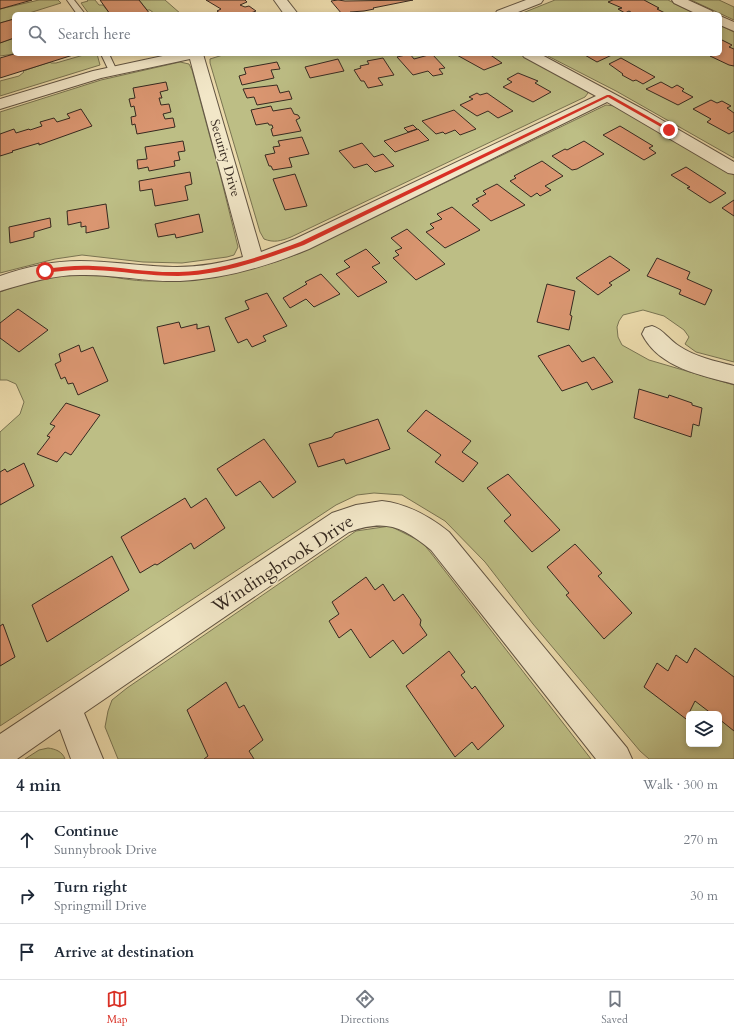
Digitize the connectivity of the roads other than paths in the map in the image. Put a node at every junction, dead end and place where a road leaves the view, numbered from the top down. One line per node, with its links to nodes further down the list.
1 (70, 0): 5 (lane)
2 (280, 0): 6 (street)
3 (537, 0): 7 (street)
4 (678, 0): 8 (street)
5 (79, 12)
6 (290, 12)
7 (507, 12)
8 (703, 12)
9 (722, 21): 10 (street)
10 (734, 27)
11 (106, 56): 15 (lane)
12 (182, 56): 15 (street)
13 (197, 56): 19 (street, Security Drive)
14 (533, 56): 16 (street)
15 (113, 70): 17 (street)
16 (608, 96): 18 (street); 19 (street)
17 (0, 104)
18 (734, 169)
19 (254, 261): 20 (street)
20 (0, 284)
21 (652, 334): 22 (street)
22 (734, 375)
23 (67, 707): 24 (street, Windingbrook Drive); 25 (street); 26 (street, Windingbrook Drive)
24 (0, 752)
25 (87, 759)
26 (616, 759)

